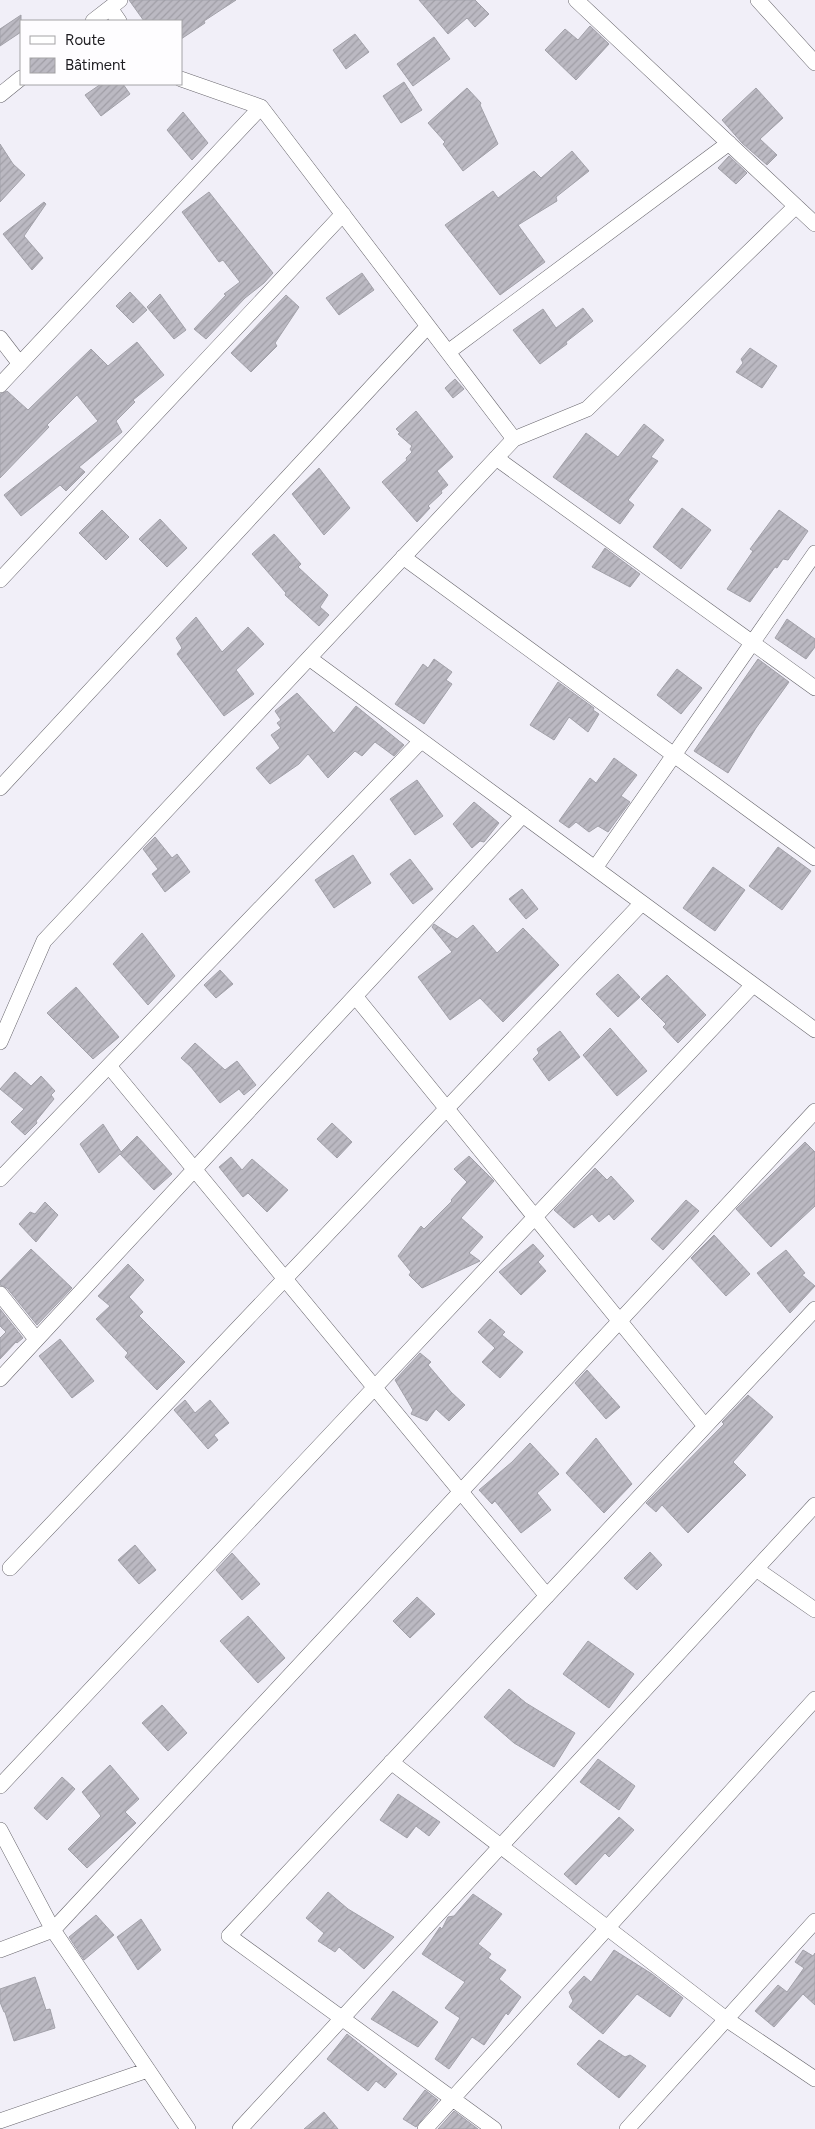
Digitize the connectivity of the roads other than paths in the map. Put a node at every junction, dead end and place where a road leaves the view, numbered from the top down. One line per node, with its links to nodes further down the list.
1 (576, 0): 11 (street)
2 (758, 0): 6 (street)
3 (115, 4): 4 (street); 5 (street)
4 (94, 20)
5 (119, 20)
6 (815, 63)
7 (20, 79): 9 (street)
8 (182, 79): 10 (street)
9 (0, 95)
10 (260, 107): 13 (street); 18 (street)
11 (729, 142): 12 (street); 17 (street)
12 (796, 206): 14 (street); 20 (street)
13 (343, 214): 15 (street); 24 (street)
14 (815, 224)
15 (428, 326): 17 (street); 30 (street)
16 (0, 338): 18 (street)
17 (448, 352): 20 (street)
18 (20, 364): 19 (street)
19 (0, 385)
20 (514, 439): 21 (street)
21 (496, 458): 23 (street); 25 (street)
22 (815, 553): 25 (street)
23 (403, 558): 26 (street); 29 (street)
24 (0, 580)
25 (752, 643): 27 (street); 29 (street)
26 (309, 658): 28 (street); 38 (street)
27 (815, 688)
28 (421, 741): 31 (street); 39 (street)
29 (674, 755): 32 (street); 33 (street)
30 (0, 788)
31 (523, 815): 33 (street); 36 (street)
32 (815, 858)
33 (595, 868): 34 (street)
34 (642, 903): 35 (street); 40 (street)
35 (753, 985): 37 (street); 44 (street)
36 (355, 996): 40 (street); 42 (street)
37 (815, 1030)
38 (1, 1033)
39 (109, 1066): 42 (street); 43 (street)
40 (447, 1108): 44 (street); 45 (street)
41 (815, 1111): 48 (street)
42 (194, 1169): 45 (street); 49 (street)
43 (0, 1179)
44 (535, 1216): 48 (street); 51 (street)
45 (285, 1278): 51 (street); 55 (street)
46 (0, 1294): 49 (street)
47 (815, 1308): 52 (street)
48 (620, 1320): 52 (street); 53 (street)
49 (36, 1339): 50 (street)
50 (0, 1379)
51 (374, 1387): 53 (street); 61 (street)
52 (706, 1426): 57 (street)
53 (461, 1492): 57 (street); 66 (street)
54 (815, 1505): 56 (street)
55 (10, 1568)
56 (756, 1569): 58 (street); 63 (street)
57 (547, 1596): 60 (street)
58 (815, 1610)
59 (815, 1698): 65 (street)
60 (391, 1762): 63 (street); 68 (street)
61 (0, 1786)
62 (0, 1830): 66 (street)
63 (501, 1846): 65 (street); 68 (street)
64 (815, 1920): 69 (street)
65 (607, 1928): 69 (street); 72 (street)
66 (54, 1930): 67 (street); 70 (street)
67 (0, 1950)
68 (342, 2018): 72 (street); 75 (street)
69 (726, 2019): 71 (street); 78 (street)
70 (148, 2070): 73 (street); 74 (street)
71 (815, 2079)
72 (453, 2099): 76 (street); 77 (street)
73 (0, 2121)
74 (188, 2129)
75 (240, 2129)
76 (425, 2129)
77 (494, 2129)
78 (627, 2129)

